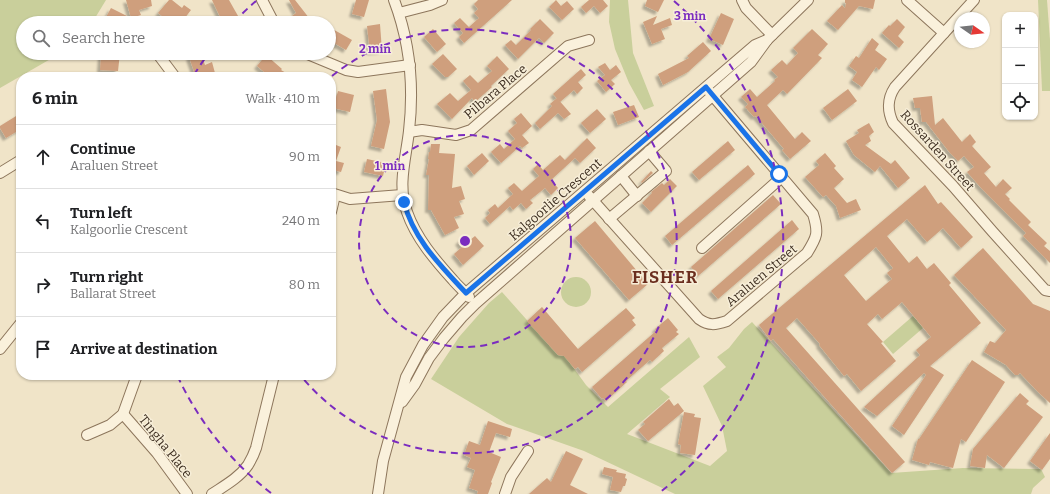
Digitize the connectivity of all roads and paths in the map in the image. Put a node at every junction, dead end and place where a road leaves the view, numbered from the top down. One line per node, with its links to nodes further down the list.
1 (262, 0): 9 (street)
2 (394, 0): 8 (street)
3 (442, 0): 8 (street)
4 (742, 0): 11 (street)
5 (808, 0): 11 (street, Kalgoorlie Crescent)
6 (907, 0): 10 (street)
7 (974, 0): 10 (street, Rossarden Street)
8 (399, 13): 15 (street)
9 (270, 16)
10 (944, 33): 32 (street, Rossarden Street)
11 (769, 38): 17 (street, Kalgoorlie Crescent); 18 (street, Kalgoorlie Crescent)
12 (589, 40): 19 (street, Pilbara Place)
13 (162, 60): 16 (street)
14 (322, 60): 15 (street)
15 (410, 66): 19 (street)
16 (171, 72)
17 (706, 87): 18 (street, Araluen Street); 25 (street, Kalgoorlie Crescent)
18 (713, 96): 20 (street, Kalgoorlie Crescent); 24 (street, Araluen Street)
19 (409, 132): 27 (street)
20 (649, 151): 23 (street, Kalgoorlie Crescent); 28 (street)
21 (16, 163): 22 (street)
22 (0, 173)
23 (621, 176): 28 (street); 29 (street, Kalgoorlie Crescent)
24 (782, 177): 30 (street, Araluen Street); 31 (street)
25 (584, 191): 29 (street, Araluen Street); 33 (street, Kalgoorlie Crescent)
26 (336, 195): 27 (street)
27 (402, 196): 33 (street)
28 (636, 196): 30 (street)
29 (593, 200): 30 (street, Araluen Street); 34 (street, Kalgoorlie Crescent)
30 (609, 218)
31 (702, 248)
32 (1050, 291)
33 (466, 293): 34 (street); 39 (street, Kalgoorlie Crescent)
34 (475, 304): 39 (street, Kalgoorlie Crescent)
35 (16, 329): 36 (street)
36 (0, 349)
37 (135, 380): 40 (street, Tingha Place)
38 (273, 380): 44 (street)
39 (398, 409): 45 (street, Kalgoorlie Crescent)
40 (123, 414): 41 (street, Tingha Place); 43 (street, Tingha Place)
41 (87, 435)
42 (528, 451): 46 (street)
43 (187, 494)
44 (212, 494)
45 (378, 494)
46 (505, 494)

